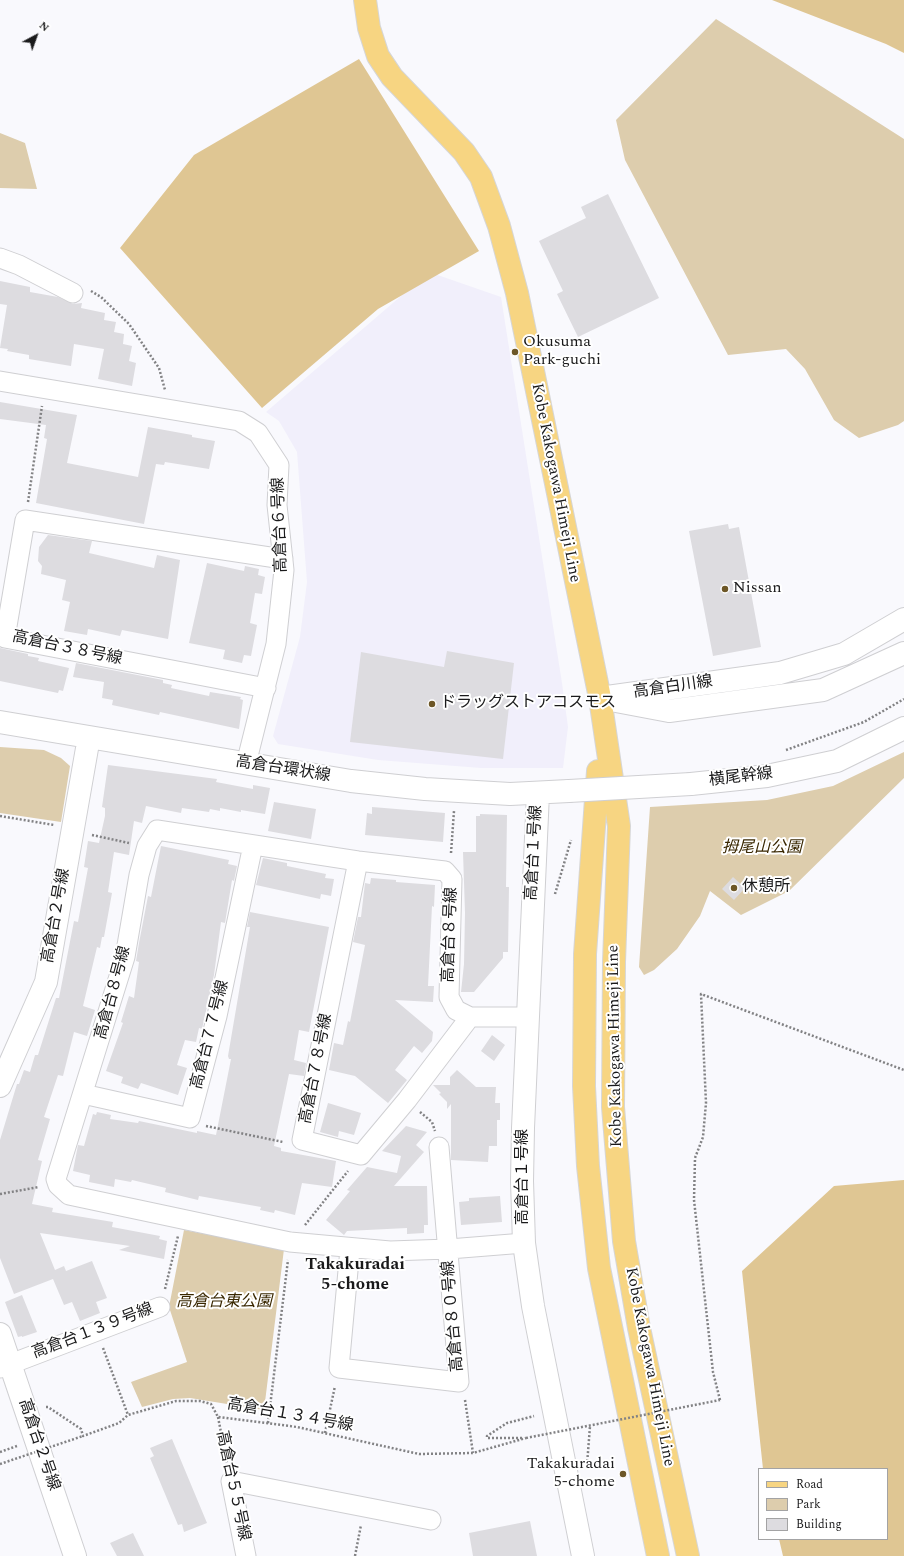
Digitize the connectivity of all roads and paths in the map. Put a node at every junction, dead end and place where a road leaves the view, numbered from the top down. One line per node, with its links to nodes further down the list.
1 (365, 0): 12 (main road, Kobe Kakogawa Himeji Line)
2 (0, 258): 3 (street)
3 (81, 291): 6 (path)
4 (0, 381): 5 (street, 高倉台６号線)
5 (45, 389): 6 (street, 高倉台６号線); 7 (path)
6 (171, 409): 8 (street, 高倉台６号線)
7 (25, 520): 8 (street); 11 (street, 高倉台３８号線)
8 (283, 559): 11 (street, 高倉台６号線)
9 (904, 619): 12 (street, 高倉白川線)
10 (904, 654): 12 (street, 高倉白川線)
11 (266, 688): 18 (street, 高倉台６号線)
12 (600, 698): 75 (main road, Kobe Kakogawa Himeji Line); 76 (main road, Kobe Kakogawa Himeji Line)
13 (904, 699): 17 (path)
14 (0, 722): 16 (street, 高倉台環状線)
15 (904, 728): 19 (street, 横尾幹線, bridge)
16 (89, 737): 18 (street, 高倉台環状線); 34 (street, 高倉台２号線)
17 (784, 751)
18 (246, 764): 20 (street, 高倉台環状線)
19 (570, 791): 20 (street, 高倉台環状線)
20 (538, 792): 32 (street, 高倉台１号線)
21 (454, 804): 29 (path)
22 (0, 816): 23 (path)
23 (60, 826)
24 (86, 834): 27 (path)
25 (573, 835): 30 (path)
26 (253, 845): 27 (street, 高倉台８号線); 28 (street, 高倉台８号線); 37 (street, 高倉台７７号線)
27 (147, 846): 35 (street, 高倉台８号線)
28 (358, 861): 29 (street, 高倉台８号線); 38 (street, 高倉台７８号線)
29 (450, 876): 31 (street, 高倉台８号線)
30 (554, 900)
31 (470, 1017): 32 (street); 36 (street)
32 (527, 1017): 45 (street, 高倉台１号線)
33 (904, 1070): 59 (path, bridge)
34 (0, 1086)
35 (83, 1094): 37 (street); 41 (street, 高倉台８号線)
36 (406, 1100): 39 (path); 40 (street)
37 (190, 1118): 38 (path)
38 (302, 1140): 40 (street, 高倉台７８号線)
39 (439, 1147): 47 (street, 高倉台８０号線)
40 (361, 1155): 44 (path)
41 (58, 1185): 42 (path); 43 (street)
42 (0, 1194)
43 (182, 1220): 44 (street); 48 (path, 高倉台１３９号線)
44 (290, 1242): 46 (street); 58 (path)
45 (524, 1243): 47 (street); 74 (street, 高倉台１号線)
46 (350, 1249): 47 (street); 52 (street)
47 (449, 1249): 53 (street, 高倉台８０号線)
48 (160, 1307): 49 (street, 高倉台１３９号線)
49 (97, 1331): 51 (street, 高倉台１３９号線); 55 (path)
50 (0, 1334): 51 (street, 高倉台２号線)
51 (5, 1366): 71 (street, 高倉台２号線)
52 (339, 1368): 53 (street, 高倉台８０号線); 60 (path)
53 (459, 1382): 65 (path)
54 (48, 1407): 61 (path)
55 (128, 1415): 57 (path, 高倉台１３４号線); 61 (path, 高倉台１３４号線)
56 (538, 1415): 62 (path)
57 (218, 1417): 58 (path, 高倉台１３４号線); 68 (path, 高倉台５５号線)
58 (268, 1423): 60 (path, 高倉台１３４号線)
59 (590, 1426): 62 (path, bridge); 67 (path)
60 (325, 1433): 65 (path, 高倉台１３４号線)
61 (83, 1436): 66 (path, 高倉台１３４号線, bridge)
62 (526, 1438): 65 (path, 高倉台１３４号線)
63 (19, 1445): 64 (path)
64 (0, 1452)
65 (473, 1453)
66 (0, 1464)
67 (587, 1465)
68 (231, 1481): 69 (street); 72 (street, 高倉台５５号線)
69 (365, 1507): 70 (street); 73 (path)
70 (431, 1520)
71 (75, 1556)
72 (246, 1556)
73 (355, 1556)
74 (583, 1556)
75 (658, 1556)
76 (688, 1556)

